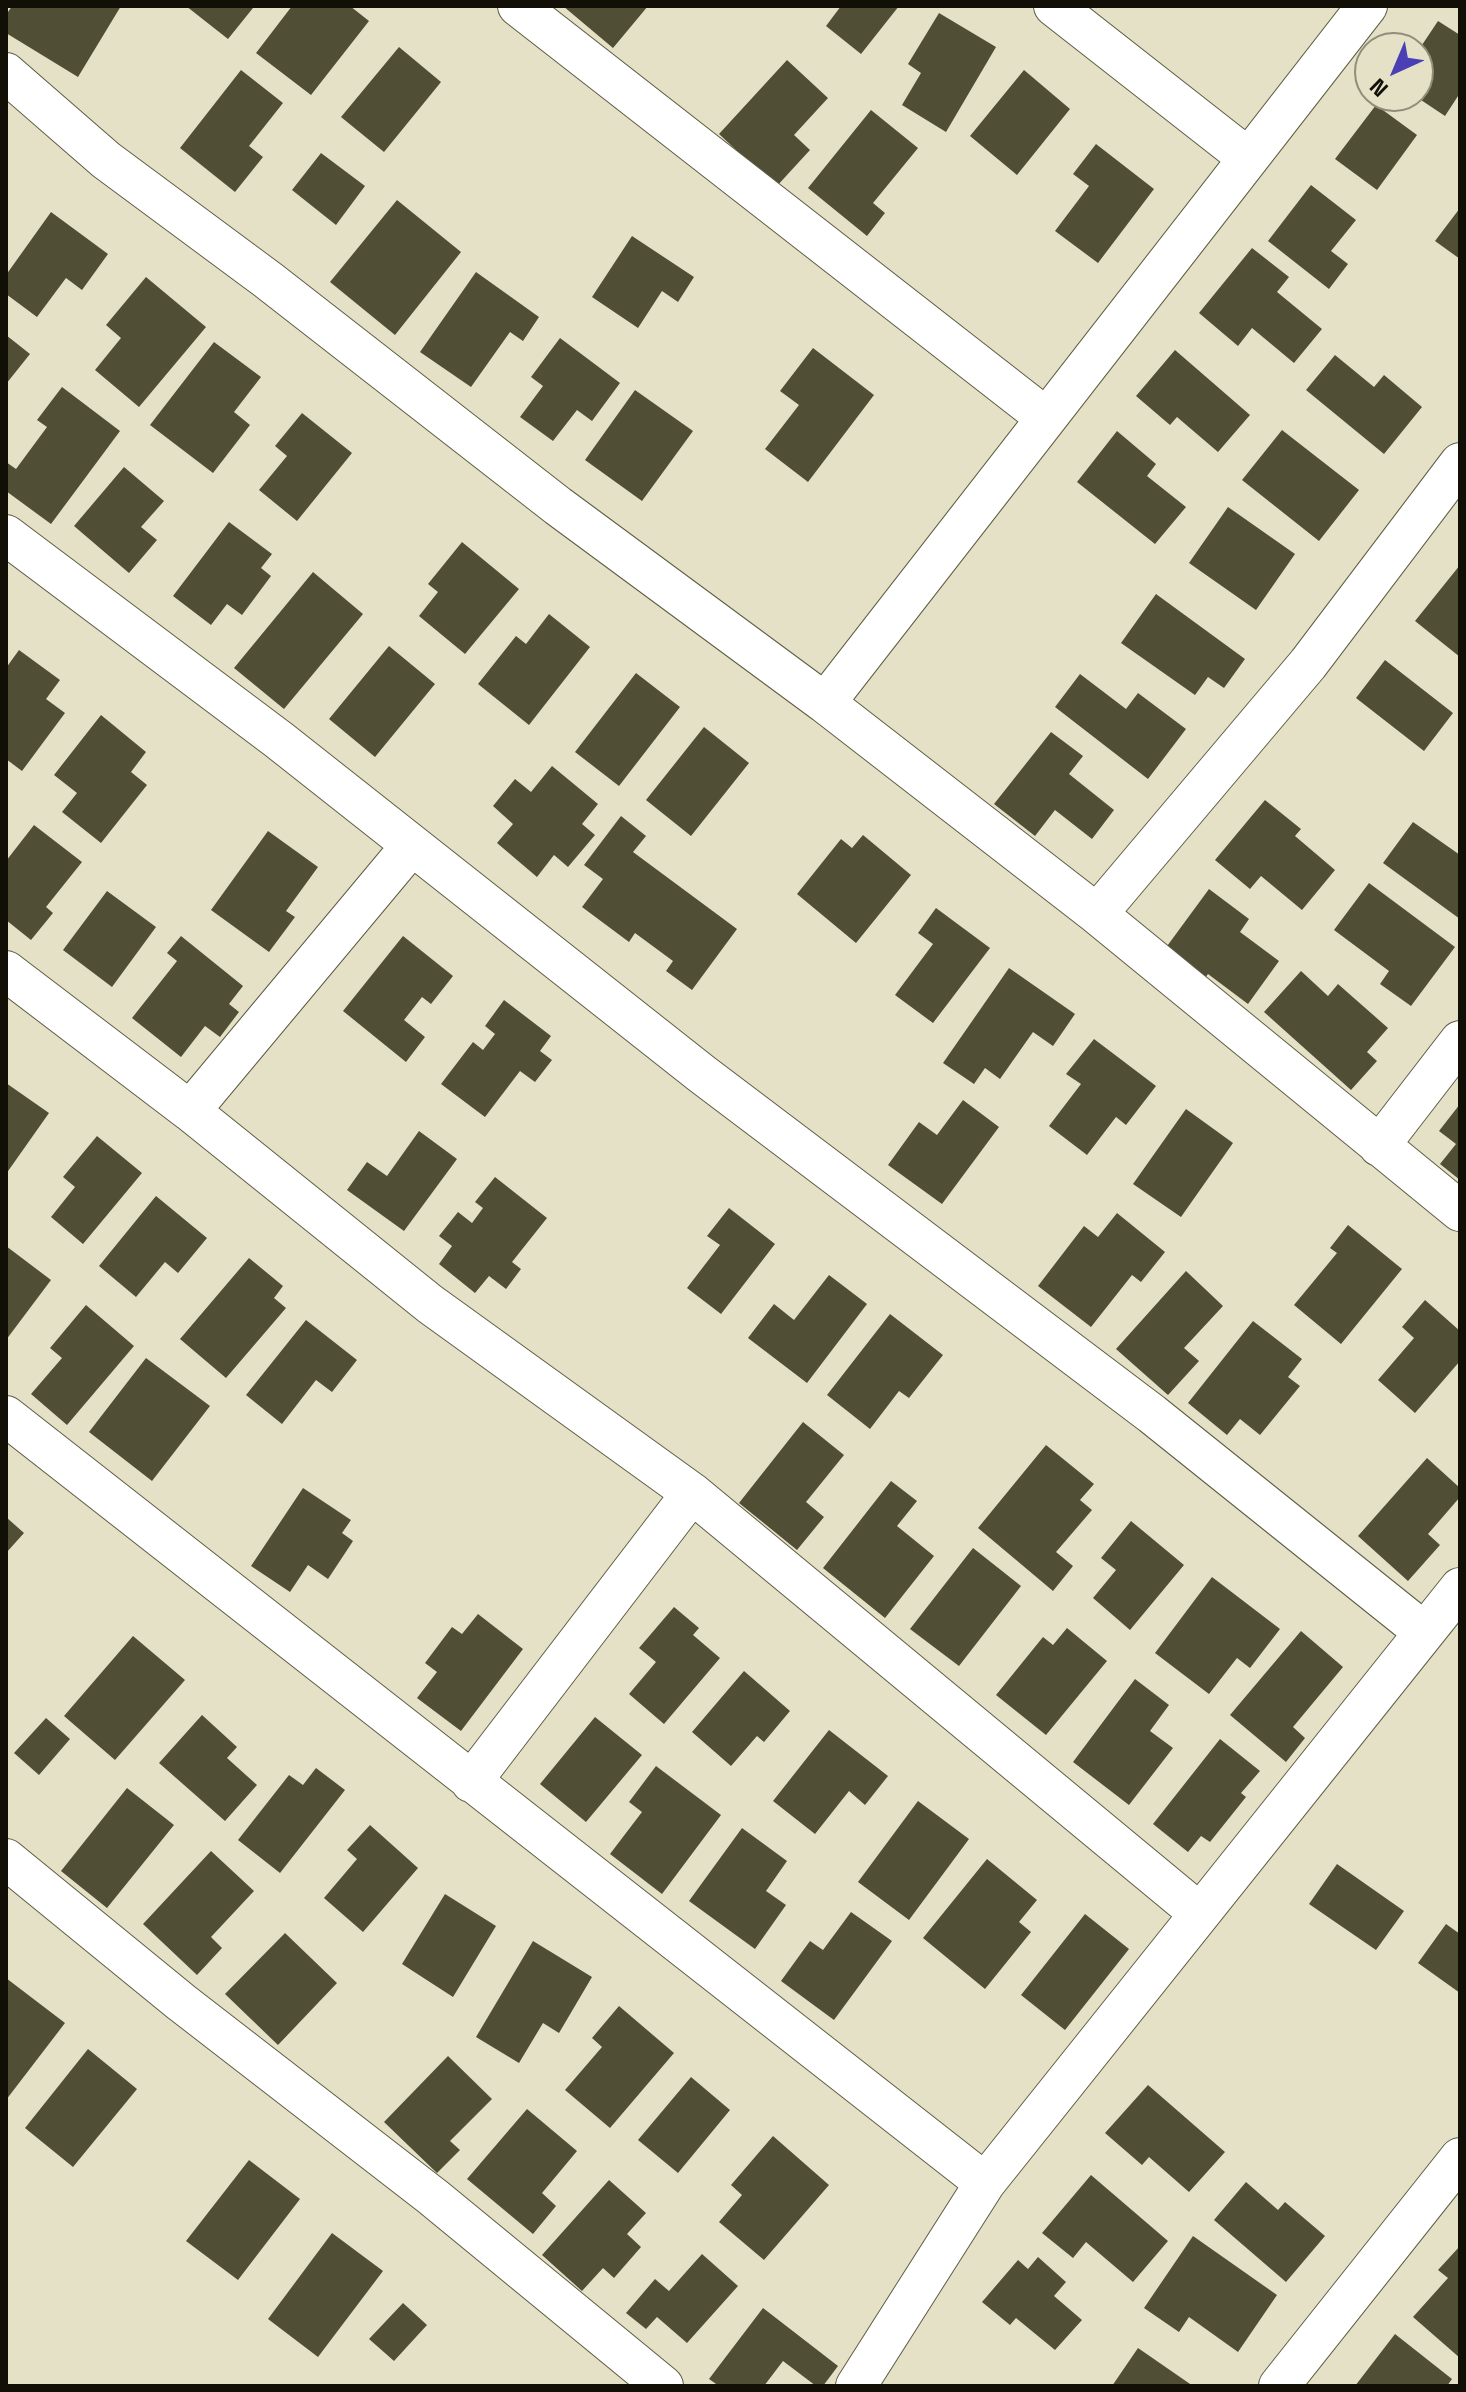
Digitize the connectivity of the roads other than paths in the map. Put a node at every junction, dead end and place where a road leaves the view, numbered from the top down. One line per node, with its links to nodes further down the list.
1 (518, 6): 6 (street)
2 (1054, 6): 5 (street)
3 (1367, 6): 5 (street)
4 (6, 73): 9 (street)
5 (1248, 158): 6 (street)
6 (1045, 417): 9 (street)
7 (1460, 463): 11 (street)
8 (6, 535): 10 (street)
9 (825, 703): 11 (street)
10 (412, 845): 14 (street); 20 (street)
11 (1097, 914): 15 (street)
12 (6, 971): 14 (street)
13 (1460, 1041): 15 (street)
14 (190, 1111): 18 (street)
15 (1379, 1146): 16 (street)
16 (1460, 1211)
17 (6, 1416): 21 (street)
18 (692, 1493): 21 (street); 23 (street)
19 (1460, 1588): 20 (street)
20 (1424, 1632): 23 (street)
21 (471, 1782): 25 (street)
22 (6, 1859): 26 (street)
23 (1198, 1912): 25 (street)
24 (1460, 2158): 28 (street)
25 (985, 2183): 27 (street)
26 (663, 2386)
27 (856, 2386)
28 (1279, 2386)

